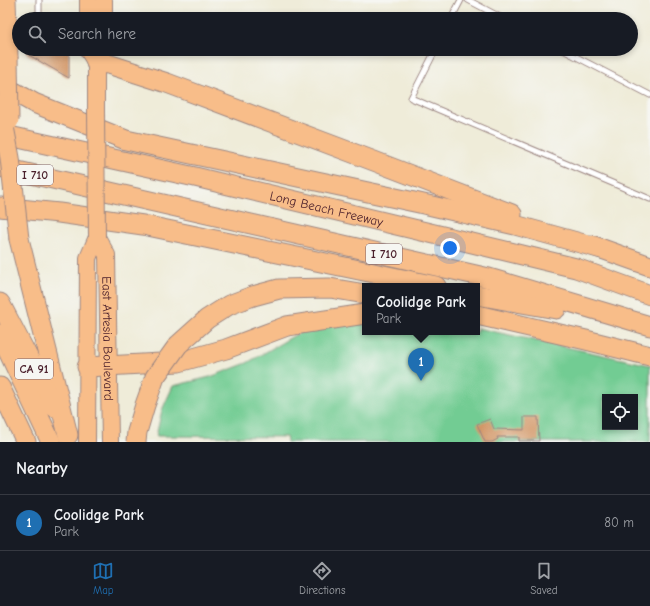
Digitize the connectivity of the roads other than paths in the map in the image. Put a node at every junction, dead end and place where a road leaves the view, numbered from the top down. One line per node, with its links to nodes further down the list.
1 (6, 0): 21 (highway, bridge)
2 (39, 0): 7 (lane)
3 (88, 0): 8 (main road)
4 (104, 0): 9 (main road)
5 (460, 0): 10 (lane)
6 (468, 0): 11 (lane)
7 (39, 12)
8 (88, 12)
9 (104, 12)
10 (454, 12)
11 (491, 12)
12 (95, 56): 25 (main road, East Artesia Boulevard, bridge)
13 (98, 56): 26 (highway)
14 (432, 56): 23 (lane)
15 (575, 56): 17 (lane)
16 (0, 84): 26 (highway)
17 (650, 95)
18 (0, 106): 21 (highway, bridge)
19 (0, 126): 22 (highway)
20 (0, 134): 22 (highway, Long Beach Freeway / I 710)
21 (5, 163): 35 (highway, I 710); 42 (highway, bridge)
22 (195, 177): 31 (highway, Long Beach Freeway / I 710)
23 (650, 199)
24 (0, 207): 28 (highway)
25 (97, 237): 39 (main road, East Artesia Boulevard); 40 (main road, East Artesia Boulevard)
26 (602, 249): 27 (highway)
27 (650, 266)
28 (422, 283)
29 (362, 293): 47 (highway, bridge)
30 (480, 295): 35 (highway)
31 (650, 296)
32 (0, 303): 42 (highway, CA 91)
33 (362, 314): 39 (highway)
34 (480, 316): 38 (highway)
35 (646, 325)
36 (0, 334): 42 (highway)
37 (0, 353): 44 (highway)
38 (650, 356)
39 (109, 366): 40 (highway); 46 (main road, East Artesia Boulevard)
40 (87, 367): 45 (main road, East Artesia Boulevard)
41 (0, 387): 43 (highway, CA 91)
42 (64, 440)
43 (26, 442)
44 (43, 442)
45 (87, 442)
46 (110, 442)
47 (136, 442)

